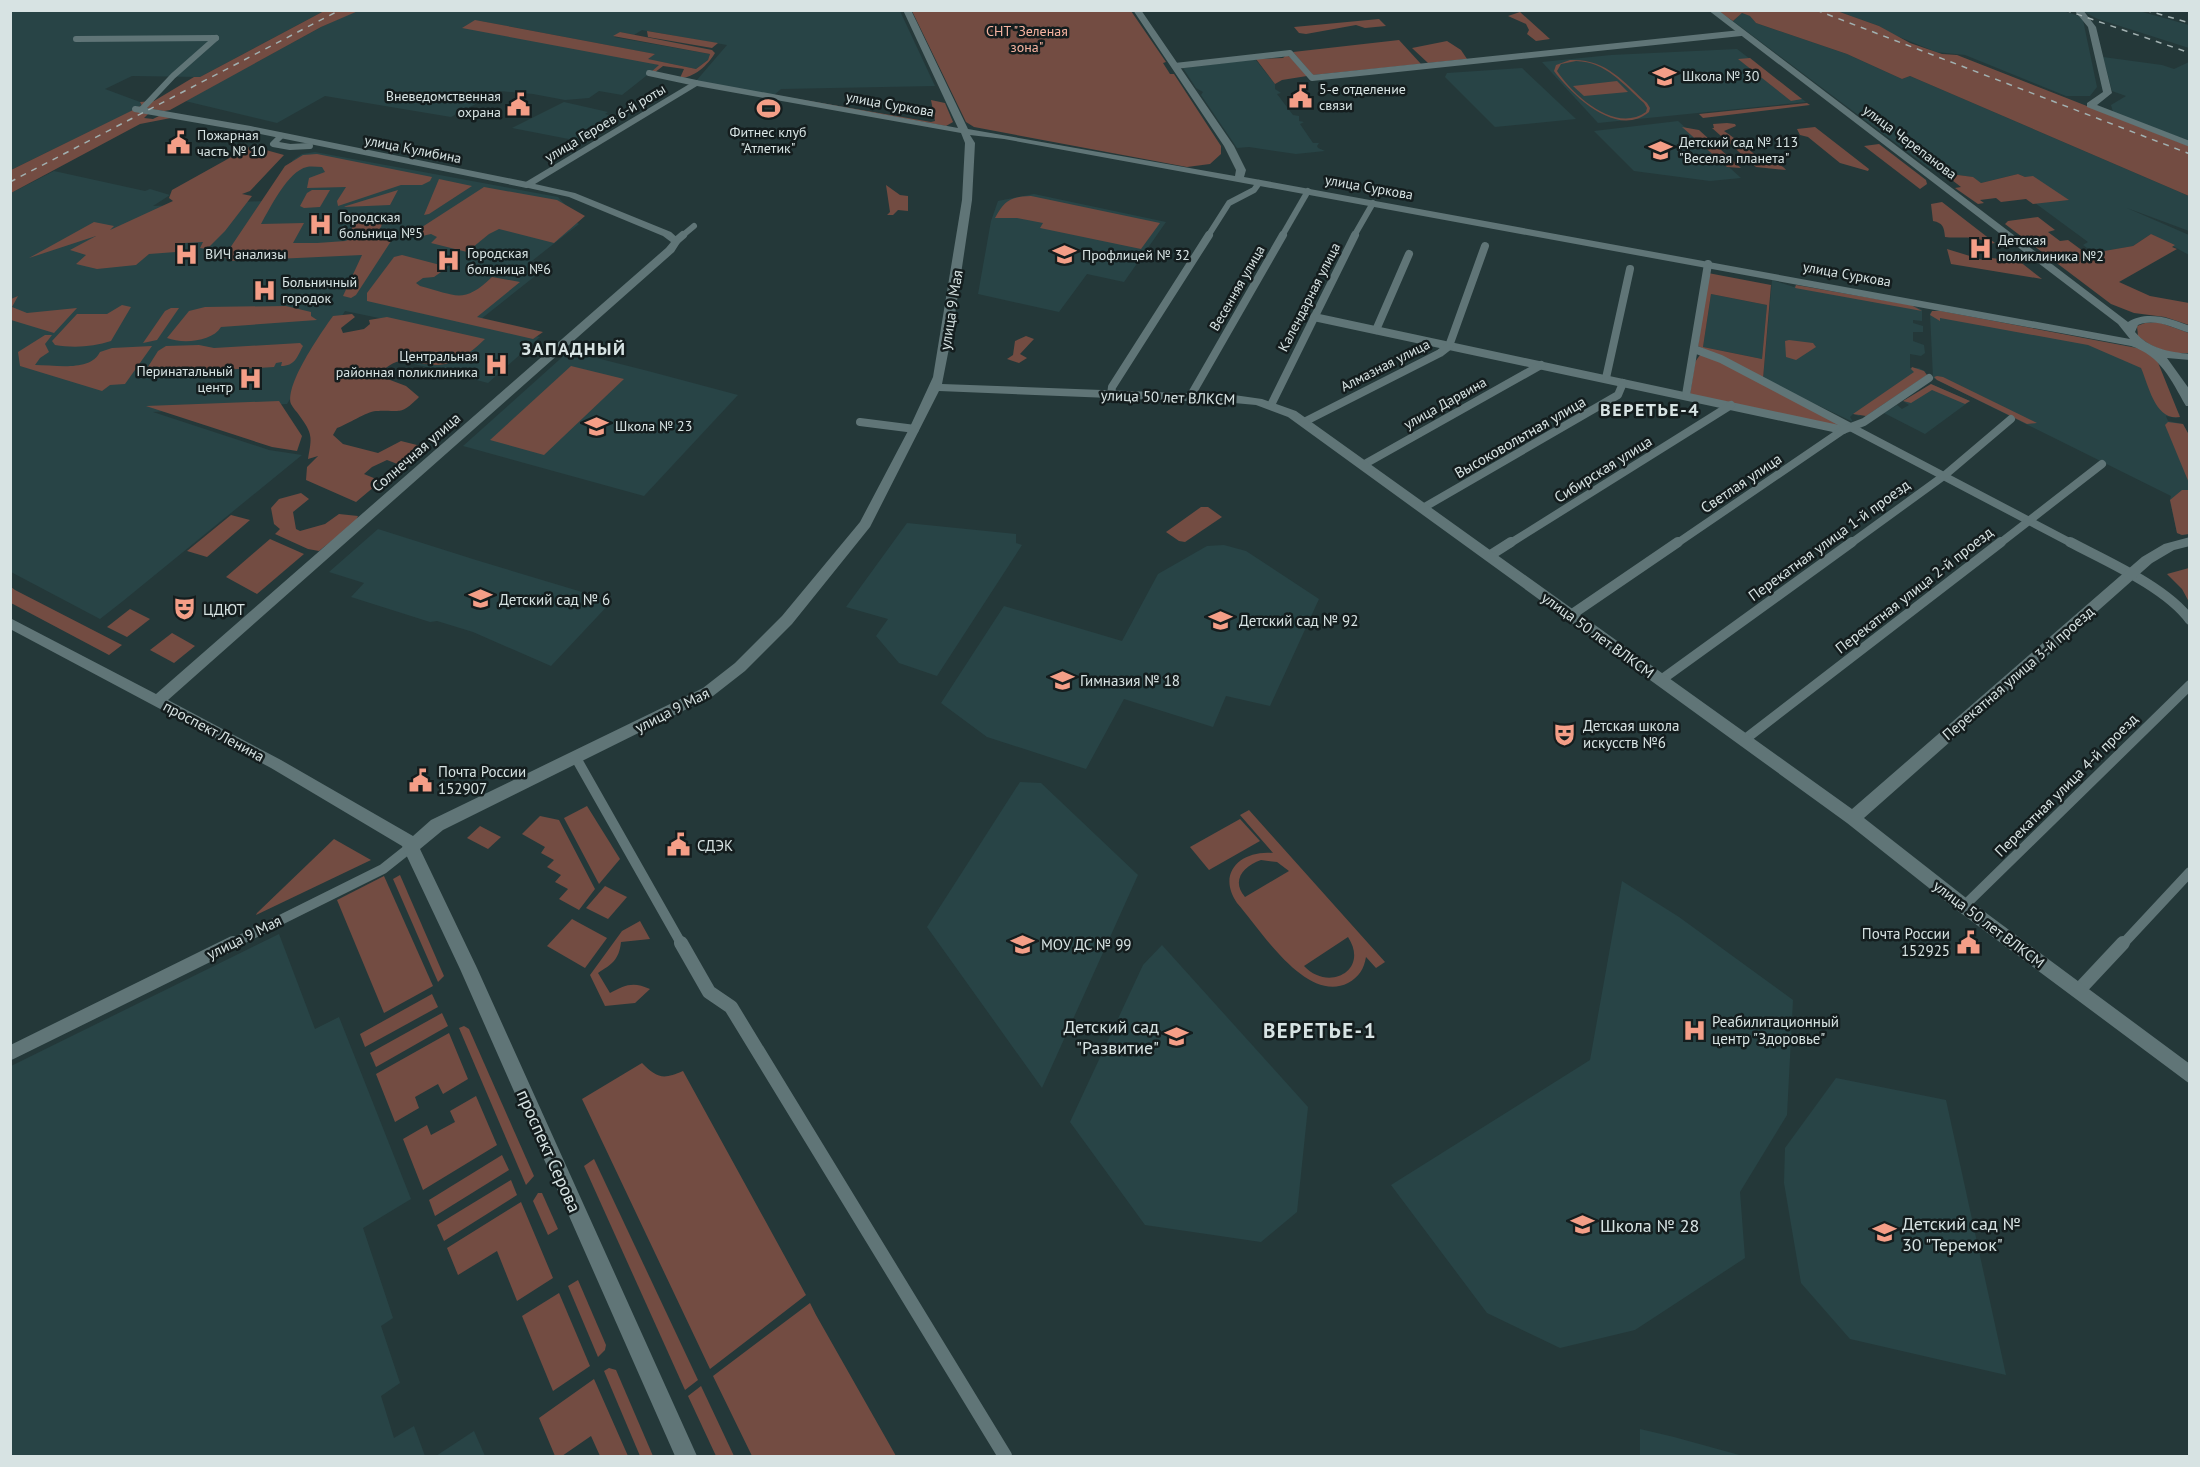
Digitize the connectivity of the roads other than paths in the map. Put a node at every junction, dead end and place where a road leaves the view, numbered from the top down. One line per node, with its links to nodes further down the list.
1 (907, 10): 10 (main road, улица 9 Мая)
2 (1137, 10): 7 (main road)
3 (1712, 10): 5 (main road, улица Черепанова)
4 (2078, 10): 12 (main road)
5 (1741, 33): 7 (street); 27 (main road, улица Черепанова)
6 (76, 39): 11 (street, улица Кулибина)
7 (1175, 66): 14 (main road)
8 (649, 73): 9 (street, улица Суркова)
9 (696, 83): 10 (main road, улица Суркова); 18 (main road, улица Героев 6-й роты)
10 (964, 131): 15 (main road, улица Суркова); 43 (main road, улица 9 Мая)
11 (281, 136): 13 (street, улица Кулибина); 13 (street)
12 (2190, 144)
13 (324, 145): 18 (street, улица Кулибина)
14 (1229, 146): 15 (main road); 16 (main road)
15 (1187, 170): 16 (main road, улица Суркова)
16 (1239, 179): 17 (main road, улица Суркова)
17 (1259, 183): 19 (main road, улица Суркова); 44 (street)
18 (527, 185): 22 (main road, улица Кулибина)
19 (1308, 191): 20 (main road, улица Суркова); 46 (street, Весенняя улица)
20 (1373, 203): 25 (main road, улица Суркова); 28 (street, Календарная улица)
21 (694, 226): 22 (street, Солнечная улица)
22 (676, 241): 68 (main road, Солнечная улица)
23 (1485, 246): 34 (street, Алмазная улица)
24 (1409, 254): 31 (street)
25 (1708, 264): 33 (main road, улица Суркова); 36 (street)
26 (1630, 268): 39 (street)
27 (2091, 298): 29 (main road, улица Черепанова); 32 (main road, улица Черепанова)
28 (1314, 317): 31 (street); 48 (street, Календарная улица)
29 (2145, 319): 30 (main road, улица Черепанова); 32 (main road)
30 (2187, 328)
31 (1376, 330): 34 (street)
32 (2130, 331): 33 (main road, улица Суркова); 35 (main road, улица Черепанова)
33 (2082, 333): 35 (main road, улица Суркова)
34 (1449, 346): 38 (street); 52 (street, Алмазная улица)
35 (2149, 348): 37 (main road, улица Суркова); 47 (main road, улица Черепанова)
36 (1694, 349): 45 (street); 53 (street)
37 (2187, 358): 41 (main road)
38 (1541, 365): 39 (street); 56 (street, улица Дарвина)
39 (1605, 378): 42 (street)
40 (1929, 378): 53 (street, Светлая улица)
41 (2186, 380): 47 (main road)
42 (1623, 383): 45 (street); 58 (street, Высоковольтная улица)
43 (935, 387): 44 (main road, улица 50 лет ВЛКСМ); 54 (main road, улица 9 Мая)
44 (1111, 394): 46 (main road, улица 50 лет ВЛКСМ)
45 (1686, 395): 49 (street)
46 (1190, 397): 48 (main road, улица 50 лет ВЛКСМ)
47 (2188, 399)
48 (1271, 405): 52 (main road, улица 50 лет ВЛКСМ)
49 (1731, 405): 53 (street); 61 (street, Сибирская улица)
50 (2011, 418): 57 (street, Перекатная улица 1-й проезд)
51 (860, 422): 54 (street)
52 (1304, 422): 56 (main road, улица 50 лет ВЛКСМ)
53 (1848, 428): 57 (street); 63 (street, Светлая улица)
54 (915, 429): 70 (main road, улица 9 Мая)
55 (2102, 464): 59 (street, Перекатная улица 2-й проезд)
56 (1363, 465): 58 (main road, улица 50 лет ВЛКСМ)
57 (1945, 475): 59 (street); 66 (street, Перекатная улица 1-й проезд)
58 (1423, 508): 61 (main road, улица 50 лет ВЛКСМ)
59 (2028, 519): 62 (street); 69 (street, Перекатная улица 2-й проезд)
60 (2190, 541): 62 (main road, Перекатная улица 3-й проезд)
61 (1489, 556): 63 (main road, улица 50 лет ВЛКСМ)
62 (2131, 574): 64 (street); 71 (main road, Перекатная улица 3-й проезд)
63 (1571, 615): 66 (main road, улица 50 лет ВЛКСМ)
64 (2190, 620)
65 (10, 623): 68 (main road, проспект Ленина)
66 (1661, 680): 69 (main road, улица 50 лет ВЛКСМ)
67 (2190, 685): 74 (street, Перекатная улица 4-й проезд)
68 (157, 701): 72 (main road, проспект Ленина)
69 (1744, 740): 71 (main road, улица 50 лет ВЛКСМ)
70 (576, 758): 72 (main road, улица 9 Мая); 79 (street)
71 (1853, 818): 74 (main road, улица 50 лет ВЛКСМ)
72 (412, 846): 76 (street, улица 9 Мая); 78 (main road, проспект Серова)
73 (2190, 872): 75 (street)
74 (1964, 906): 75 (main road, улица 50 лет ВЛКСМ)
75 (2078, 991): 77 (main road, улица 50 лет ВЛКСМ)
76 (10, 1053)
77 (2190, 1075)
78 (686, 1456)
79 (1005, 1456)

